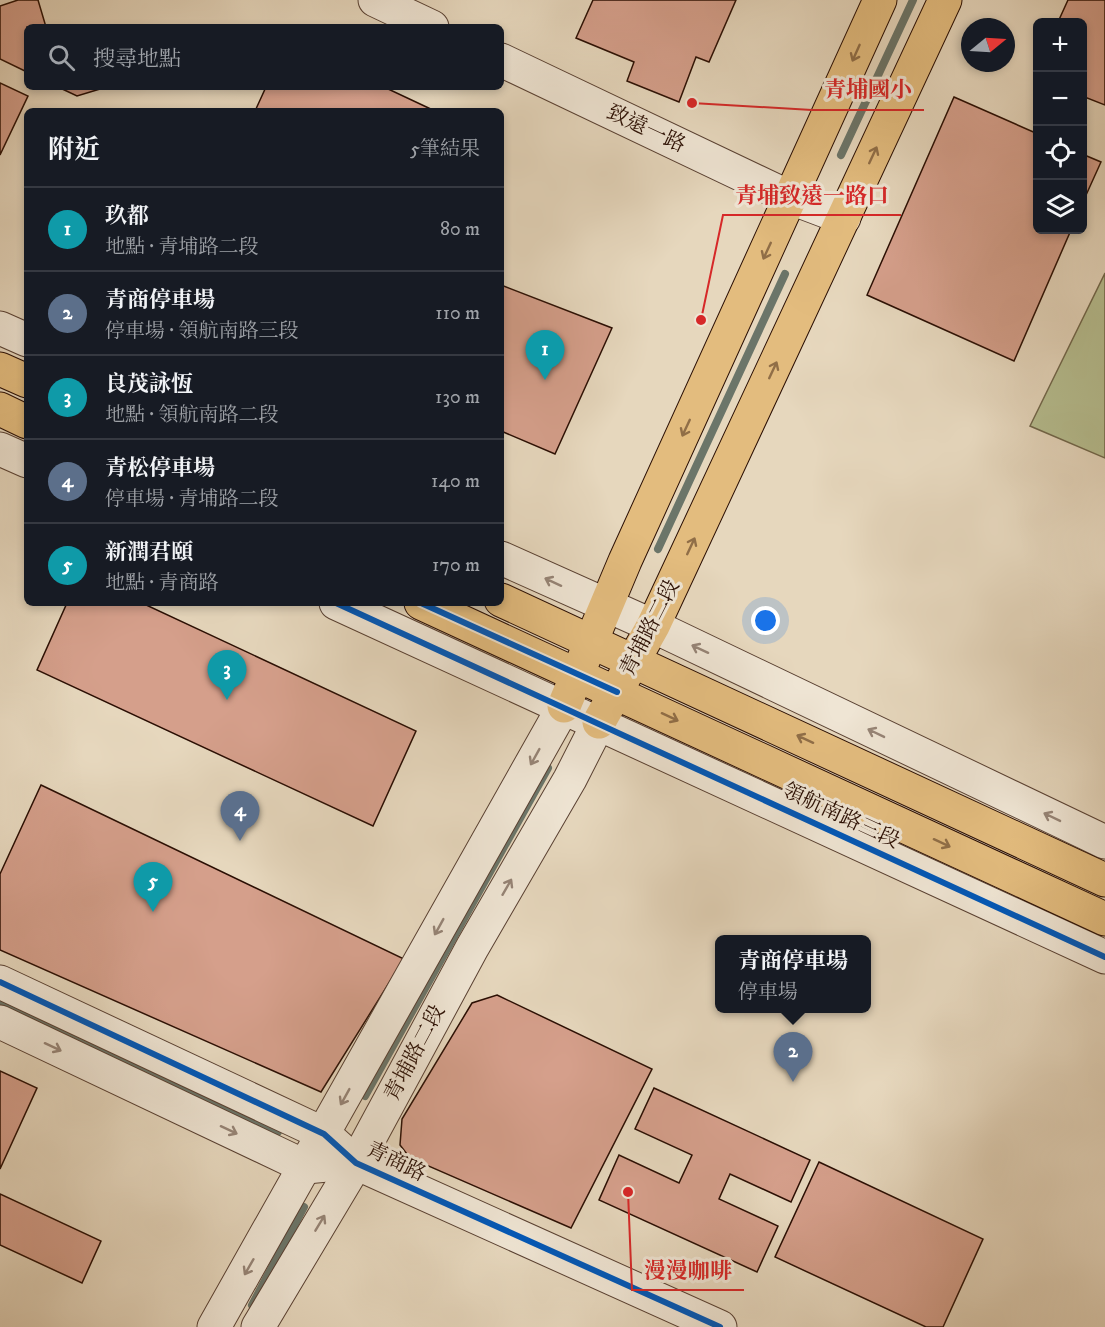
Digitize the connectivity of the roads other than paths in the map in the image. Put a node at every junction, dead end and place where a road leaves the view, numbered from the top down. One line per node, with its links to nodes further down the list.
1 (375, 0): 4 (street)
2 (880, 0): 6 (main road, 青埔路二段, one-way to 6)
3 (945, 0): 7 (main road, 青埔路二段, one-way to 3)
4 (426, 24)
5 (504, 61): 6 (street, 致遠一路)
6 (791, 198): 7 (street, 致遠一路); 20 (main road, 青埔路二段, one-way to 20)
7 (844, 218): 21 (main road, 青埔路二段, one-way to 7)
8 (0, 328): 9 (street)
9 (24, 339)
10 (0, 369): 11 (main road)
11 (24, 380)
12 (0, 410): 13 (main road)
13 (24, 421)
14 (0, 449): 15 (street)
15 (24, 460)
16 (504, 559): 20 (street, one-way to 16)
17 (504, 601): 22 (main road)
18 (343, 606): 26 (street, 領航南路三段)
19 (428, 606): 24 (main road, 領航南路三段)
20 (605, 606): 21 (street); 22 (main road, 青埔路二段)
21 (653, 626): 23 (main road, 青埔路二段); 28 (street, one-way to 21)
22 (591, 642): 23 (main road); 24 (main road, 青埔路二段)
23 (634, 660): 25 (main road, 青埔路二段); 29 (main road, one-way to 23)
24 (578, 675): 25 (main road, 領航南路三段); 26 (main road, 青埔路二段)
25 (617, 692): 27 (main road, 青埔路二段); 30 (main road, 領航南路三段, one-way to 30)
26 (564, 706): 27 (street, 領航南路三段); 34 (street, 青埔路二段, one-way to 34)
27 (599, 722): 31 (street, 領航南路三段); 35 (street, 青埔路二段, one-way to 27)
28 (1105, 842)
29 (1105, 880)
30 (1105, 919)
31 (1105, 957)
32 (0, 982): 34 (street, 青商路)
33 (0, 1022): 36 (street, 青商路, one-way to 36)
34 (324, 1134): 35 (street, 青商路); 36 (street, 青埔路二段)
35 (356, 1163): 36 (street, 青商路); 38 (street, 青埔路二段, one-way to 35); 39 (street, 青商路)
36 (306, 1167): 37 (street, 青埔路二段, one-way to 37)
37 (214, 1327)
38 (258, 1327)
39 (720, 1327)

